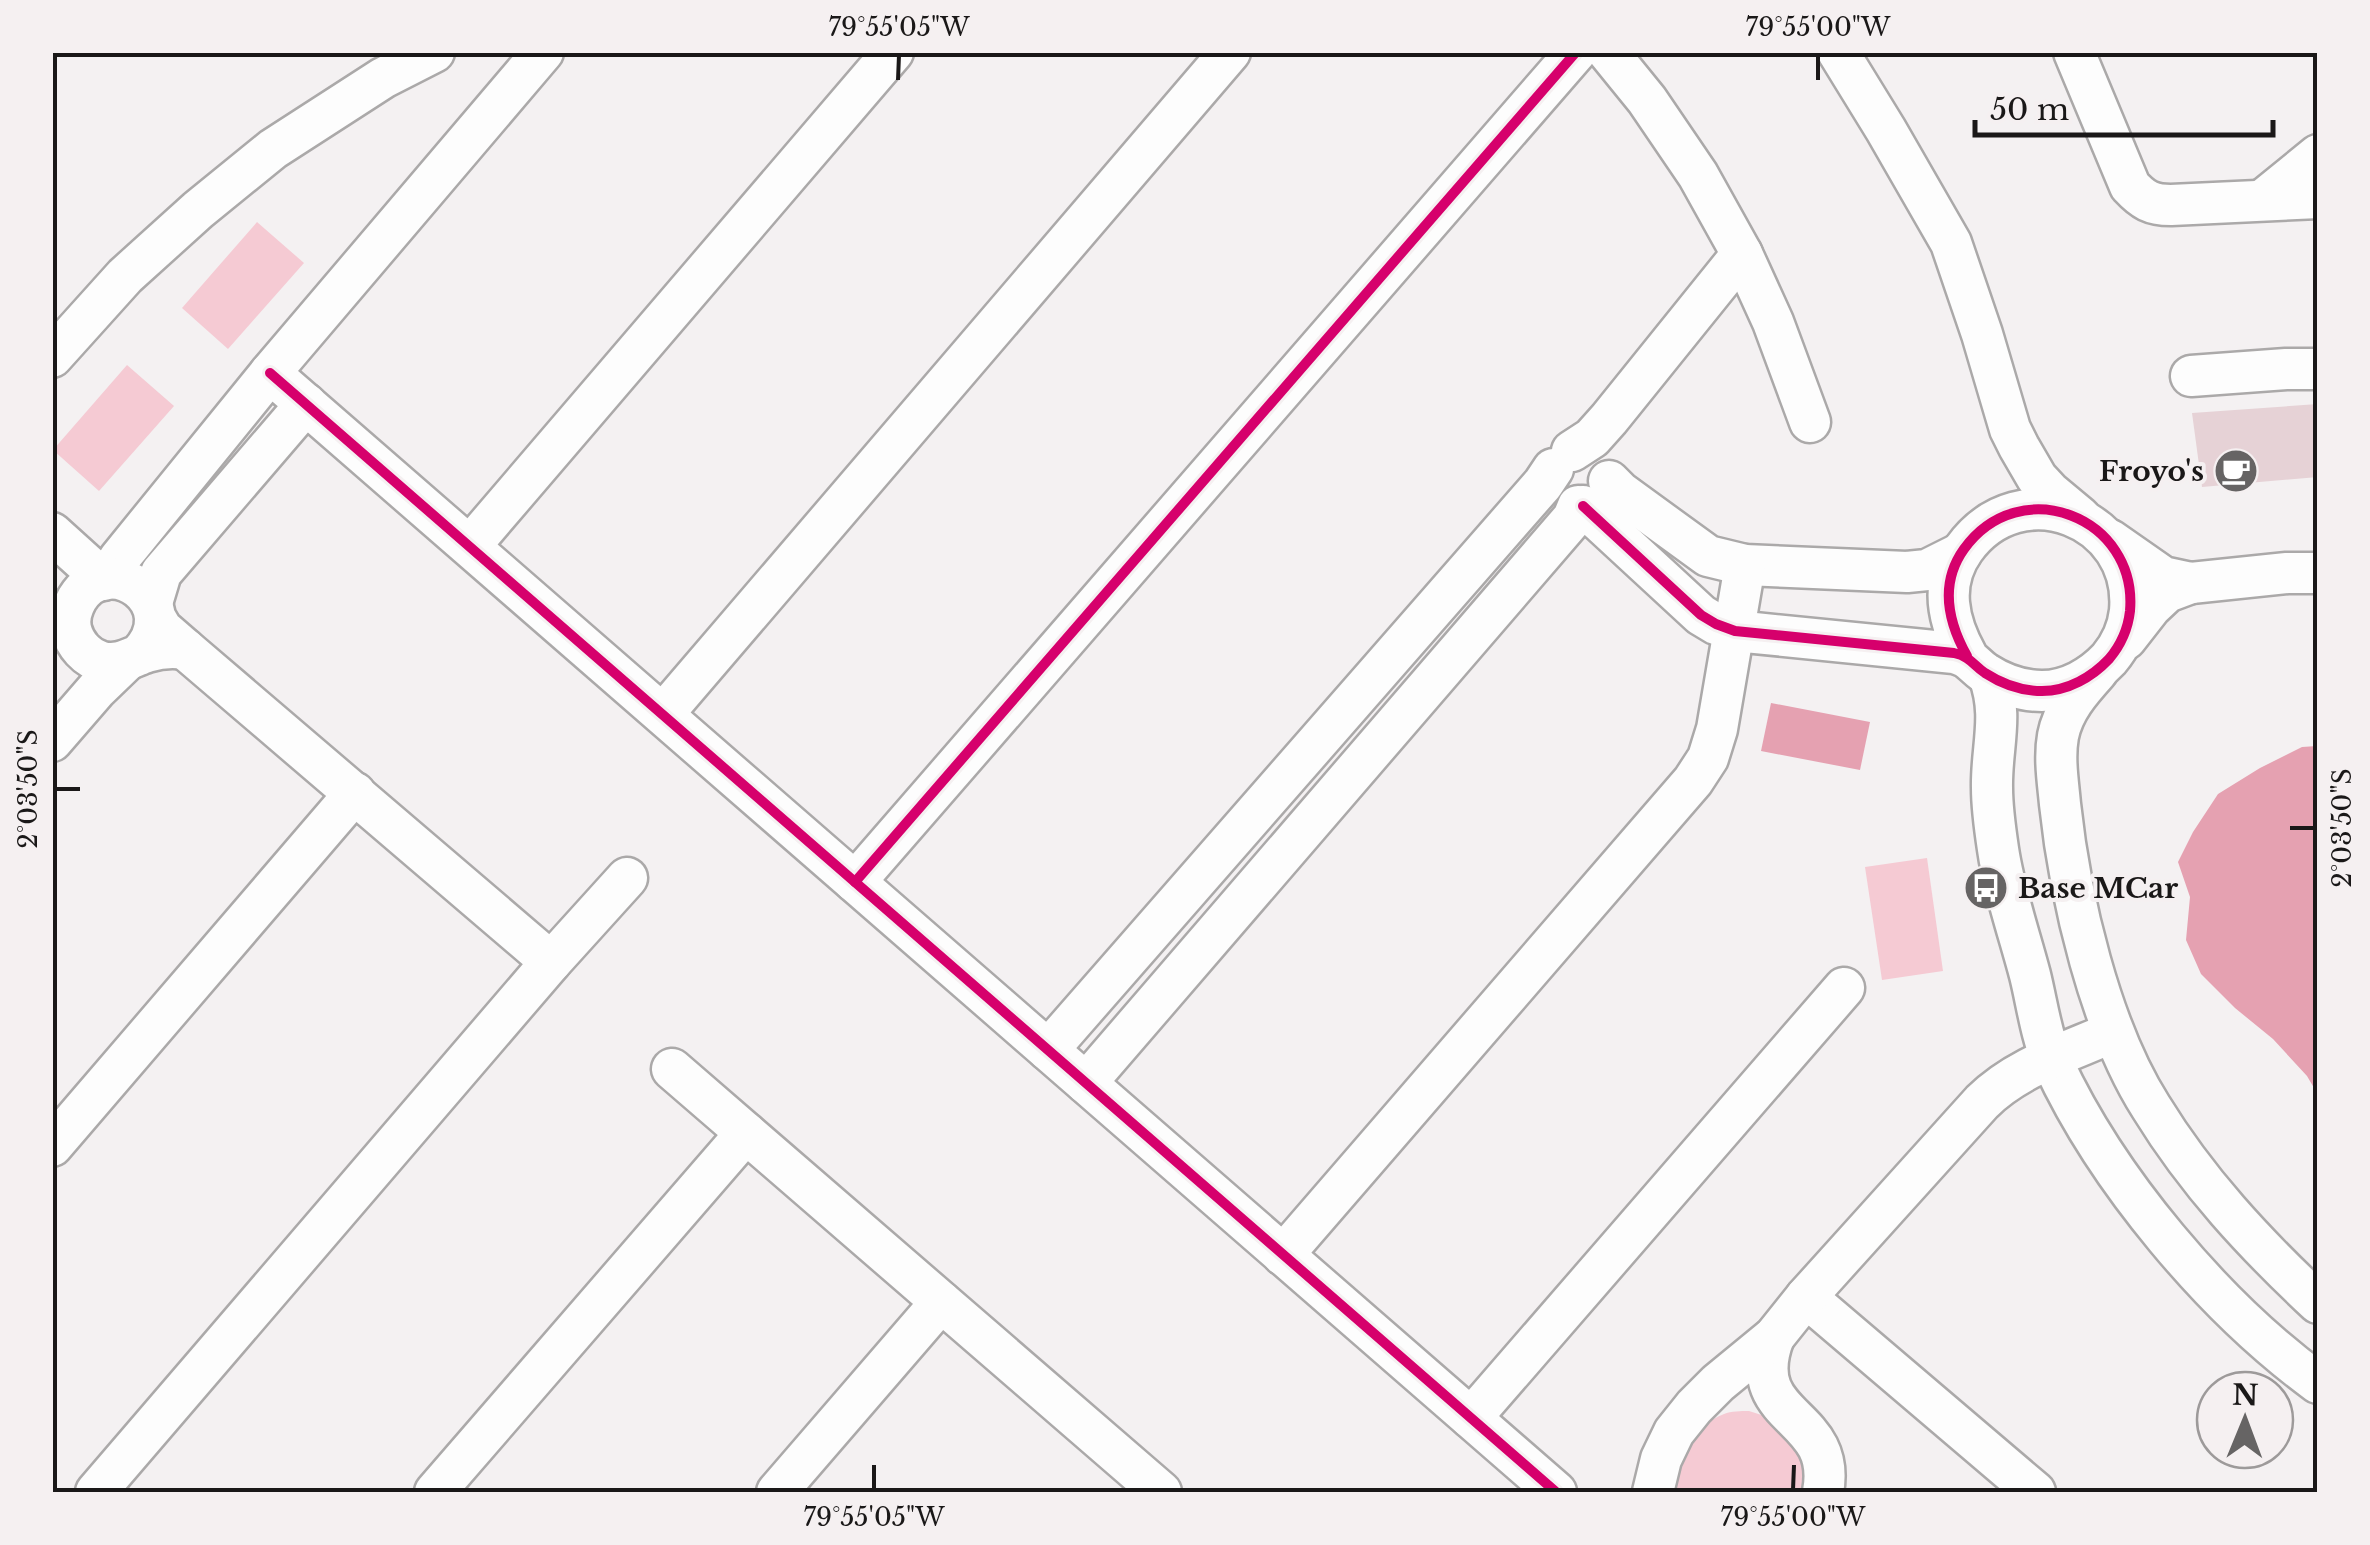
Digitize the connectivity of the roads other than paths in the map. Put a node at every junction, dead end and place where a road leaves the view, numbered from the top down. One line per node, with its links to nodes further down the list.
1 (434, 52): 13 (street)
2 (542, 52): 15 (street)
3 (893, 52): 26 (street)
4 (1230, 52): 38 (street)
5 (1576, 52): 44 (street)
6 (1608, 52): 12 (street)
7 (1838, 52): 20 (street)
8 (2074, 52): 11 (street)
9 (2318, 155): 11 (street)
10 (2318, 198): 11 (street)
11 (2264, 199)
12 (1742, 254): 18 (street); 19 (street)
13 (52, 357)
14 (2318, 369): 16 (street)
15 (270, 373): 17 (street); 29 (street)
16 (2191, 376)
17 (306, 404): 26 (street); 32 (street)
18 (1609, 419): 21 (street); 22 (street)
19 (1810, 422)
20 (2010, 428): 23 (street); 25 (street)
21 (1562, 460): 22 (street); 40 (street)
22 (1595, 491): 27 (street); 31 (street); 42 (street)
23 (2094, 528): 25 (street); 30 (street); 35 (street)
24 (52, 533): 29 (street)
25 (1968, 544): 27 (street); 37 (street)
26 (470, 546): 38 (street)
27 (1727, 560): 31 (street); 33 (street)
28 (2318, 572): 30 (street)
29 (107, 579): 32 (street); 36 (street)
30 (2191, 583): 35 (street)
31 (1678, 594): 33 (street)
32 (154, 610): 34 (street); 36 (street)
33 (1735, 631): 37 (street); 54 (street)
34 (185, 649): 36 (street); 41 (street)
35 (2107, 660): 37 (street); 47 (street)
36 (112, 665): 39 (street)
37 (1978, 666): 49 (street)
38 (663, 714): 44 (street)
39 (52, 741)
40 (1296, 766): 42 (street); 48 (street)
41 (355, 793): 45 (street); 53 (street)
42 (1332, 796): 51 (street)
43 (627, 878): 45 (street)
44 (855, 882): 48 (street)
45 (551, 962): 62 (street)
46 (1844, 988): 60 (street)
47 (2113, 1032): 49 (street); 57 (street)
48 (1048, 1050): 51 (street)
49 (2051, 1059): 55 (street); 59 (street)
50 (672, 1069): 52 (street)
51 (1086, 1082): 54 (street)
52 (746, 1133): 56 (street); 63 (street)
53 (52, 1146)
54 (1283, 1254): 60 (street)
55 (1806, 1297): 58 (street); 69 (street)
56 (942, 1302): 61 (street); 64 (street)
57 (2318, 1303)
58 (1774, 1337): 67 (street); 68 (street)
59 (2318, 1383)
60 (1470, 1418): 66 (street)
61 (1116, 1478): 65 (street)
62 (96, 1492)
63 (435, 1492)
64 (777, 1492)
65 (1162, 1492)
66 (1556, 1492)
67 (1653, 1492)
68 (1823, 1492)
69 (2035, 1492)

